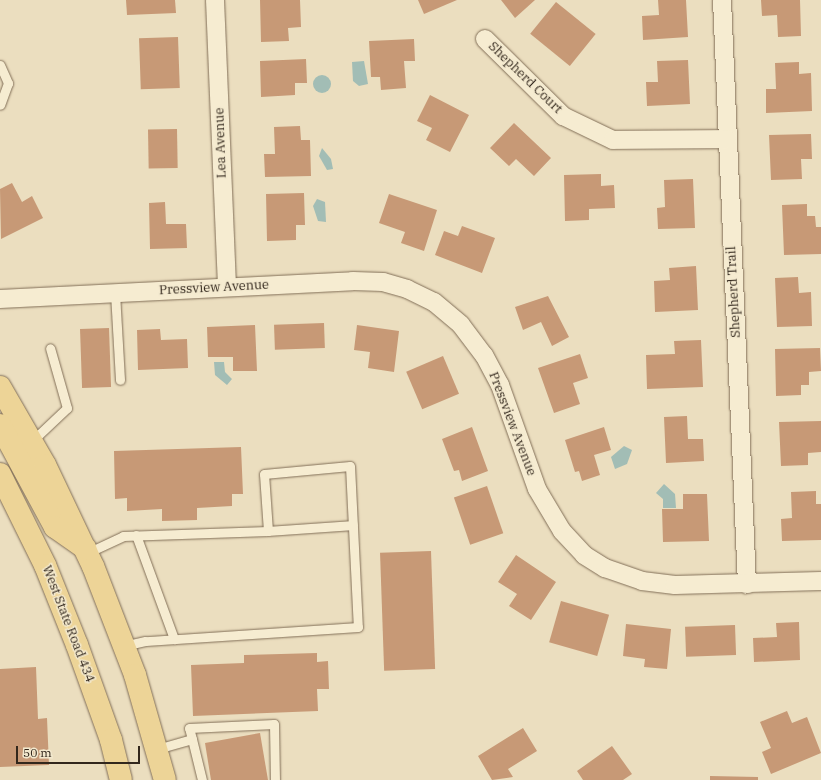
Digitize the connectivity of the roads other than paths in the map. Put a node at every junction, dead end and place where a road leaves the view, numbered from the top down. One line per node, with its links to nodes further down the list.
1 (215, 0): 7 (street, Lea Avenue)
2 (722, 0): 6 (street, Shepherd Trail)
3 (485, 39): 6 (street, Shepherd Court)
4 (0, 65): 5 (lane)
5 (0, 105)
6 (727, 139): 21 (street, Shepherd Trail)
7 (227, 287): 8 (street, Pressview Avenue); 21 (street, Pressview Avenue)
8 (115, 293): 9 (street, Pressview Avenue); 11 (lane)
9 (0, 299)
10 (50, 348): 14 (lane)
11 (120, 380)
12 (0, 387): 14 (main road)
13 (0, 425): 19 (main road)
14 (32, 441): 19 (main road)
15 (0, 474): 26 (main road, West State Road 434)
16 (353, 525): 17 (lane); 17 (lane); 22 (lane)
17 (268, 531): 18 (lane)
18 (136, 535): 19 (lane); 22 (lane)
19 (86, 551): 23 (main road)
20 (821, 581): 21 (street, Pressview Avenue)
21 (747, 584)
22 (174, 639): 23 (lane)
23 (124, 646): 25 (main road)
24 (192, 739): 25 (lane); 28 (lane); 29 (lane)
25 (157, 750): 27 (main road)
26 (121, 780)
27 (165, 780)
28 (202, 780)
29 (275, 780)

